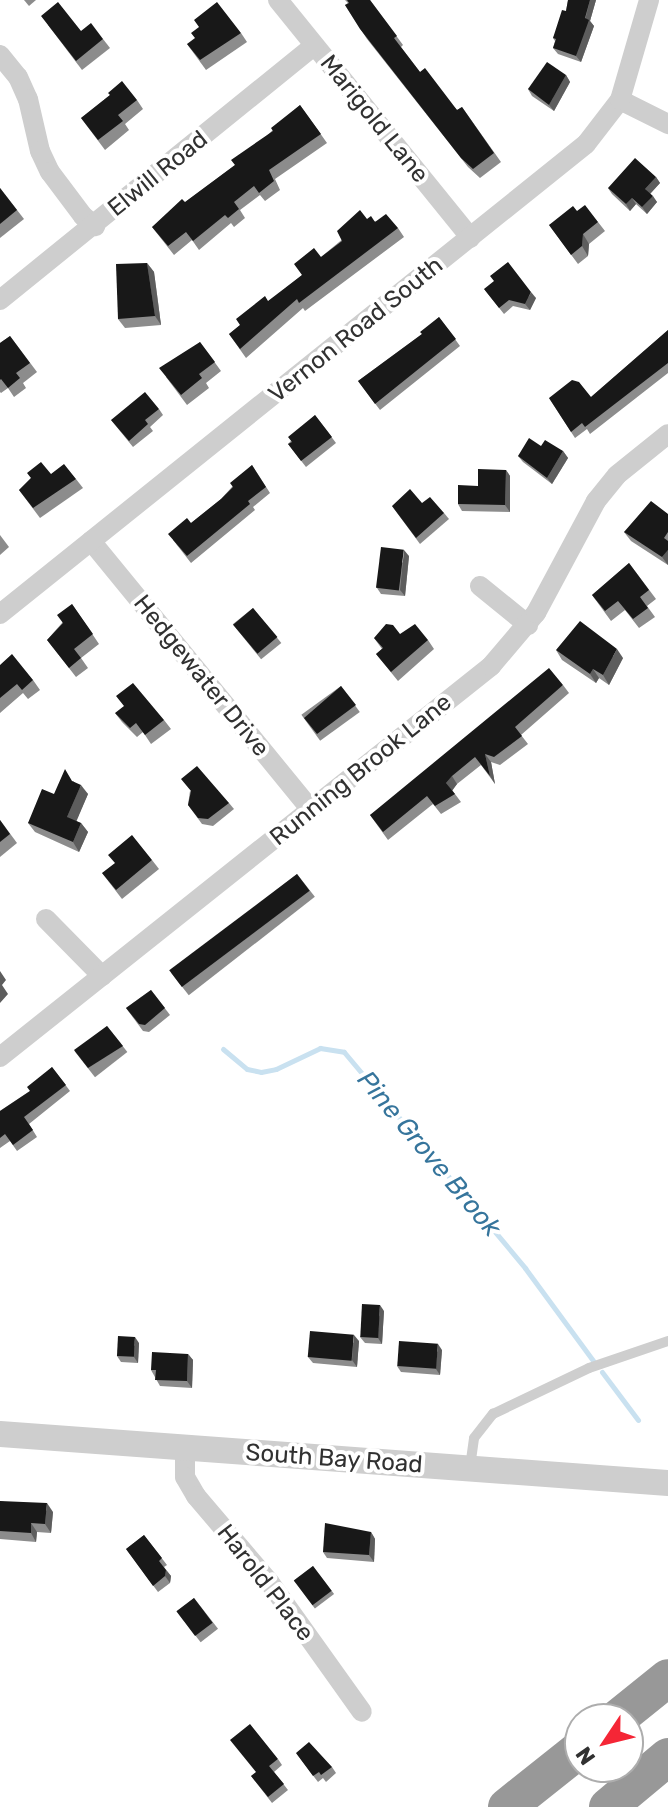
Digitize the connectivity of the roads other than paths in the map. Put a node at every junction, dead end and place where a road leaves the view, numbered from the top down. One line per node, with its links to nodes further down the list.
1 (278, 0): 3 (street, Marigold Lane)
2 (649, 0): 5 (street, Vernon Road South)
3 (314, 46): 7 (street, Elwill Road); 8 (street, Marigold Lane)
4 (0, 55): 7 (street)
5 (620, 100): 6 (street); 8 (street, Vernon Road South)
6 (668, 124)
7 (95, 226): 9 (street, Elwill Road)
8 (471, 238): 11 (street, Vernon Road South)
9 (0, 300)
10 (668, 434): 14 (street, Running Brook Lane)
11 (91, 541): 13 (street, Vernon Road South); 15 (street, Hedgewater Drive)
12 (480, 586): 14 (street)
13 (0, 614)
14 (528, 625): 15 (street, Running Brook Lane)
15 (311, 810): 17 (street, Running Brook Lane)
16 (46, 919): 17 (street)
17 (102, 976): 18 (street, Running Brook Lane)
18 (0, 1057)
19 (668, 1341): 22 (lane)
20 (0, 1434): 21 (street, South Bay Road)
21 (185, 1449): 22 (street, South Bay Road); 26 (street, Harold Place)
22 (470, 1469): 23 (street, South Bay Road)
23 (668, 1483)
24 (668, 1678): 25 (highway)
25 (637, 1703)
26 (362, 1712)
27 (668, 1757): 31 (highway)
28 (564, 1762): 30 (highway)
29 (668, 1769): 32 (highway)
30 (507, 1807)
31 (608, 1807)
32 (618, 1807)

